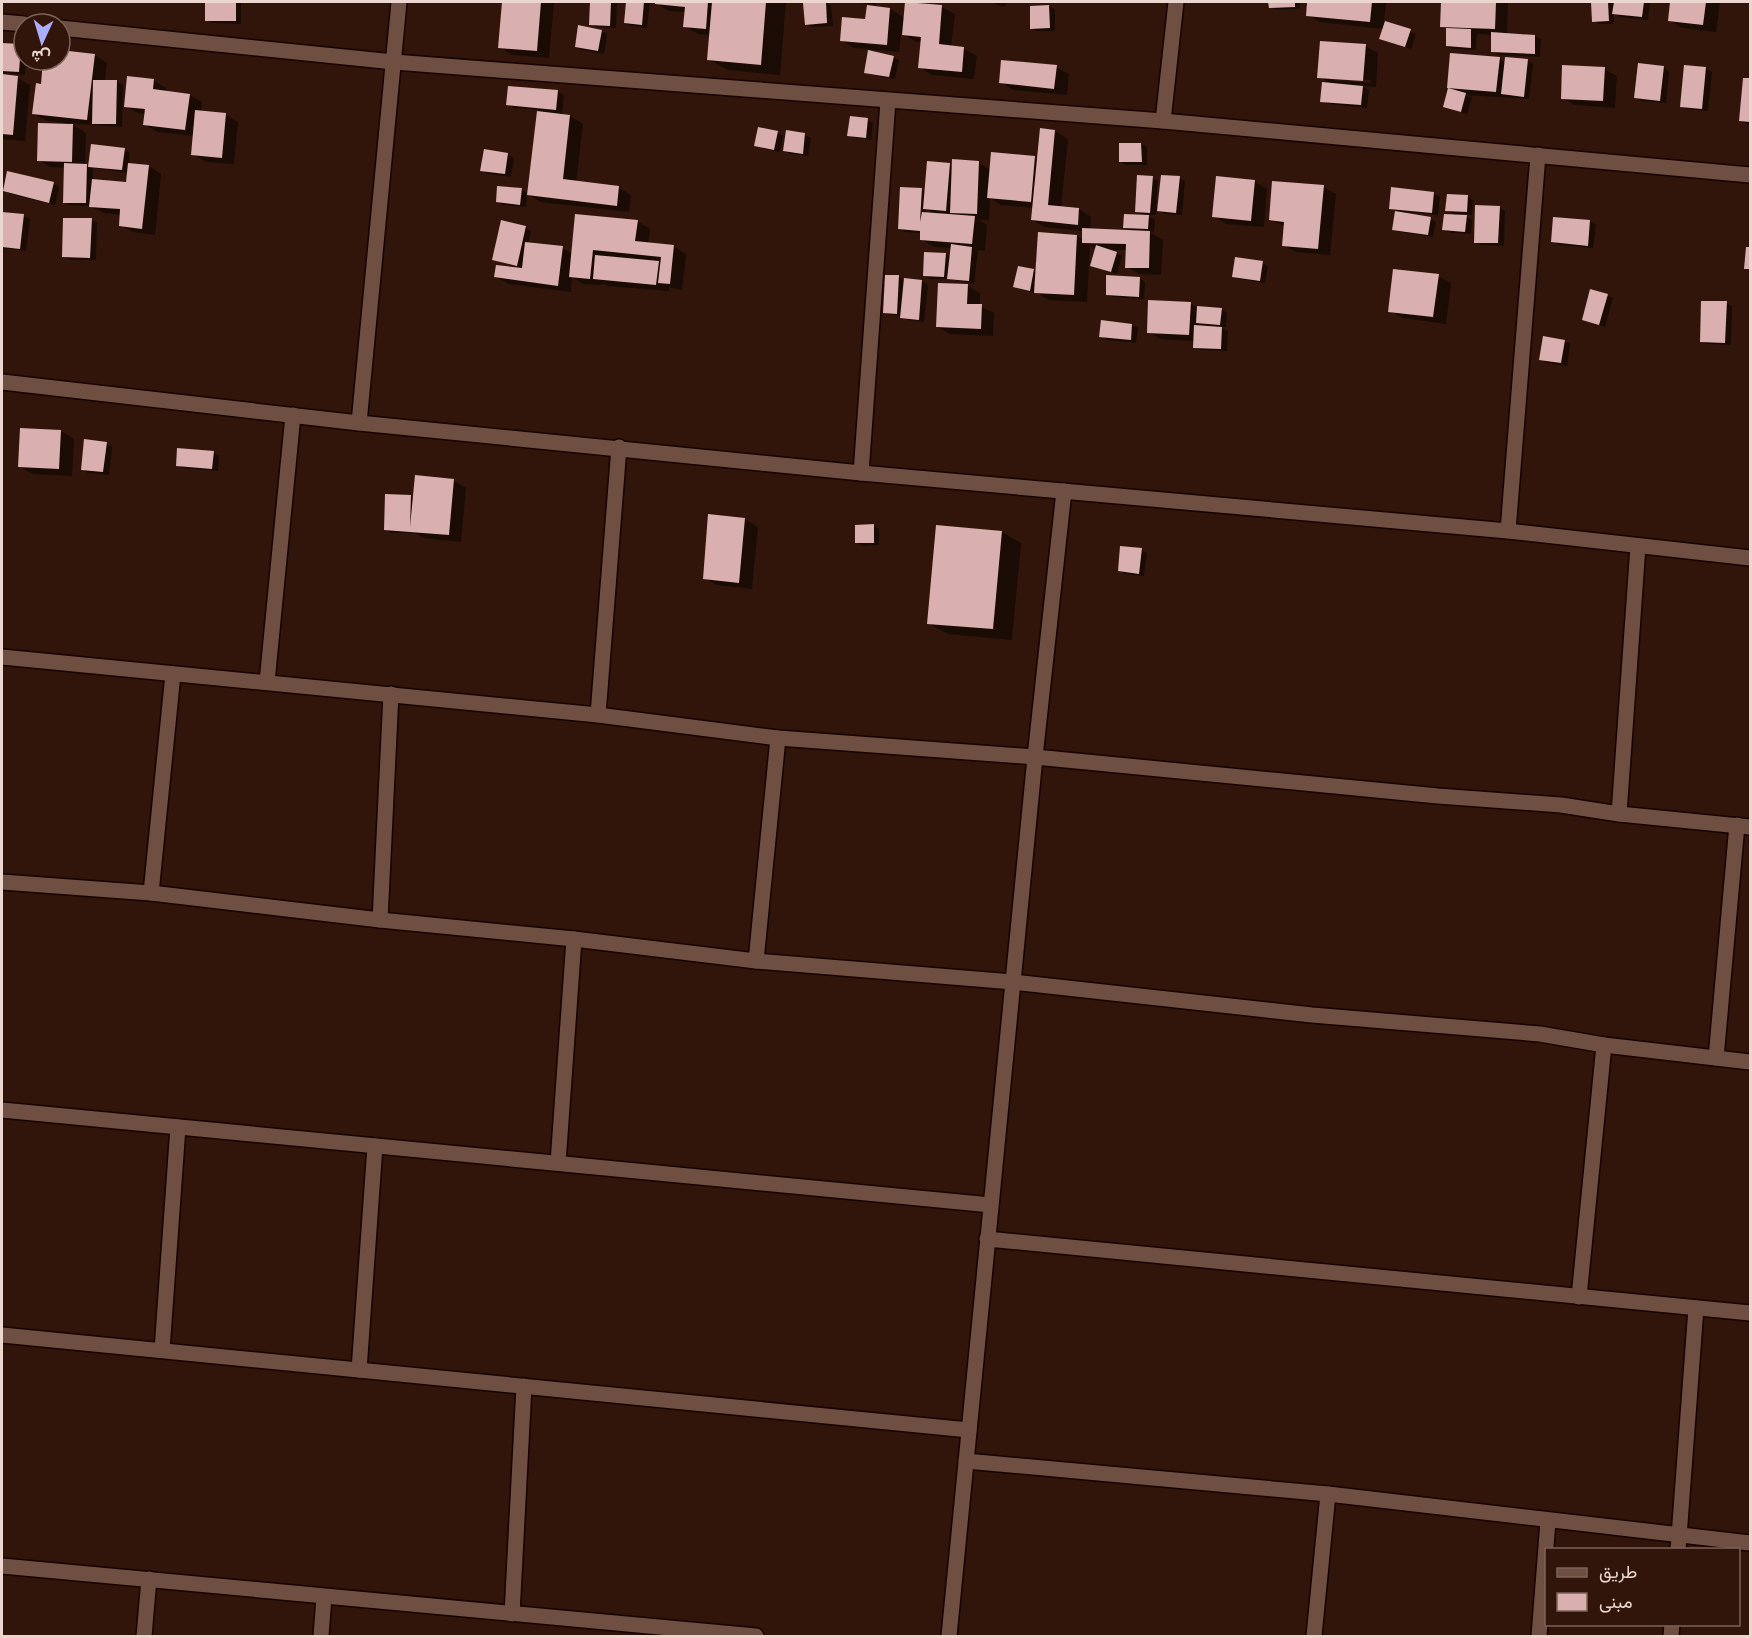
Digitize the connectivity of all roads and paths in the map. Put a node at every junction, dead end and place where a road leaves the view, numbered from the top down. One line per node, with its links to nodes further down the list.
1 (399, 2): 4 (street)
2 (1176, 2): 6 (street)
3 (72, 29): 4 (street)
4 (394, 62): 5 (street); 11 (street)
5 (888, 101): 6 (street); 13 (street)
6 (1163, 121): 7 (street)
7 (1538, 155): 8 (street); 15 (street)
8 (1750, 175)
9 (2, 382): 10 (street)
10 (293, 415): 11 (street); 20 (street)
11 (359, 423): 12 (street)
12 (619, 447): 13 (street); 22 (street)
13 (861, 472): 14 (street)
14 (1064, 491): 15 (street); 24 (street)
15 (1508, 531): 16 (street)
16 (1638, 546): 17 (street); 25 (street)
17 (1750, 558)
18 (2, 657): 19 (street)
19 (174, 674): 20 (street); 28 (street)
20 (267, 682): 21 (street)
21 (391, 694): 22 (street); 29 (street)
22 (598, 715): 23 (street)
23 (778, 738): 24 (street); 31 (street)
24 (1035, 757): 25 (street); 32 (street)
25 (1619, 814): 26 (street)
26 (1744, 826): 34 (street)
27 (2, 882): 28 (street)
28 (151, 893): 29 (street)
29 (380, 920): 30 (street)
30 (574, 939): 31 (street); 39 (street)
31 (756, 961): 32 (street)
32 (1013, 982): 33 (street); 40 (street)
33 (1604, 1045): 34 (street); 42 (street)
34 (1716, 1058): 35 (street)
35 (1750, 1062)
36 (2, 1110): 37 (street)
37 (178, 1127): 38 (street); 46 (street)
38 (375, 1146): 39 (street); 47 (street)
39 (558, 1163): 40 (street)
40 (991, 1205): 41 (street)
41 (987, 1239): 42 (street); 49 (street)
42 (1579, 1297): 43 (street)
43 (1696, 1308): 44 (street); 53 (street)
44 (1750, 1313)
45 (2, 1335): 46 (street)
46 (162, 1350): 47 (street)
47 (359, 1370): 48 (street)
48 (524, 1386): 49 (street); 60 (street)
49 (969, 1430): 50 (street)
50 (966, 1461): 51 (street); 64 (street)
51 (1328, 1494): 52 (street); 65 (street)
52 (1548, 1521): 53 (street); 55 (street)
53 (1679, 1543): 54 (street)
54 (1750, 1544)
55 (1546, 1548)
56 (1545, 1559): 66 (street)
57 (2, 1566): 58 (street)
58 (149, 1579): 59 (street); 61 (street)
59 (324, 1597): 60 (street); 62 (street)
60 (512, 1614): 63 (street)
61 (144, 1636)
62 (321, 1636)
63 (756, 1636)
64 (949, 1636)
65 (1314, 1636)
66 (1539, 1636)

